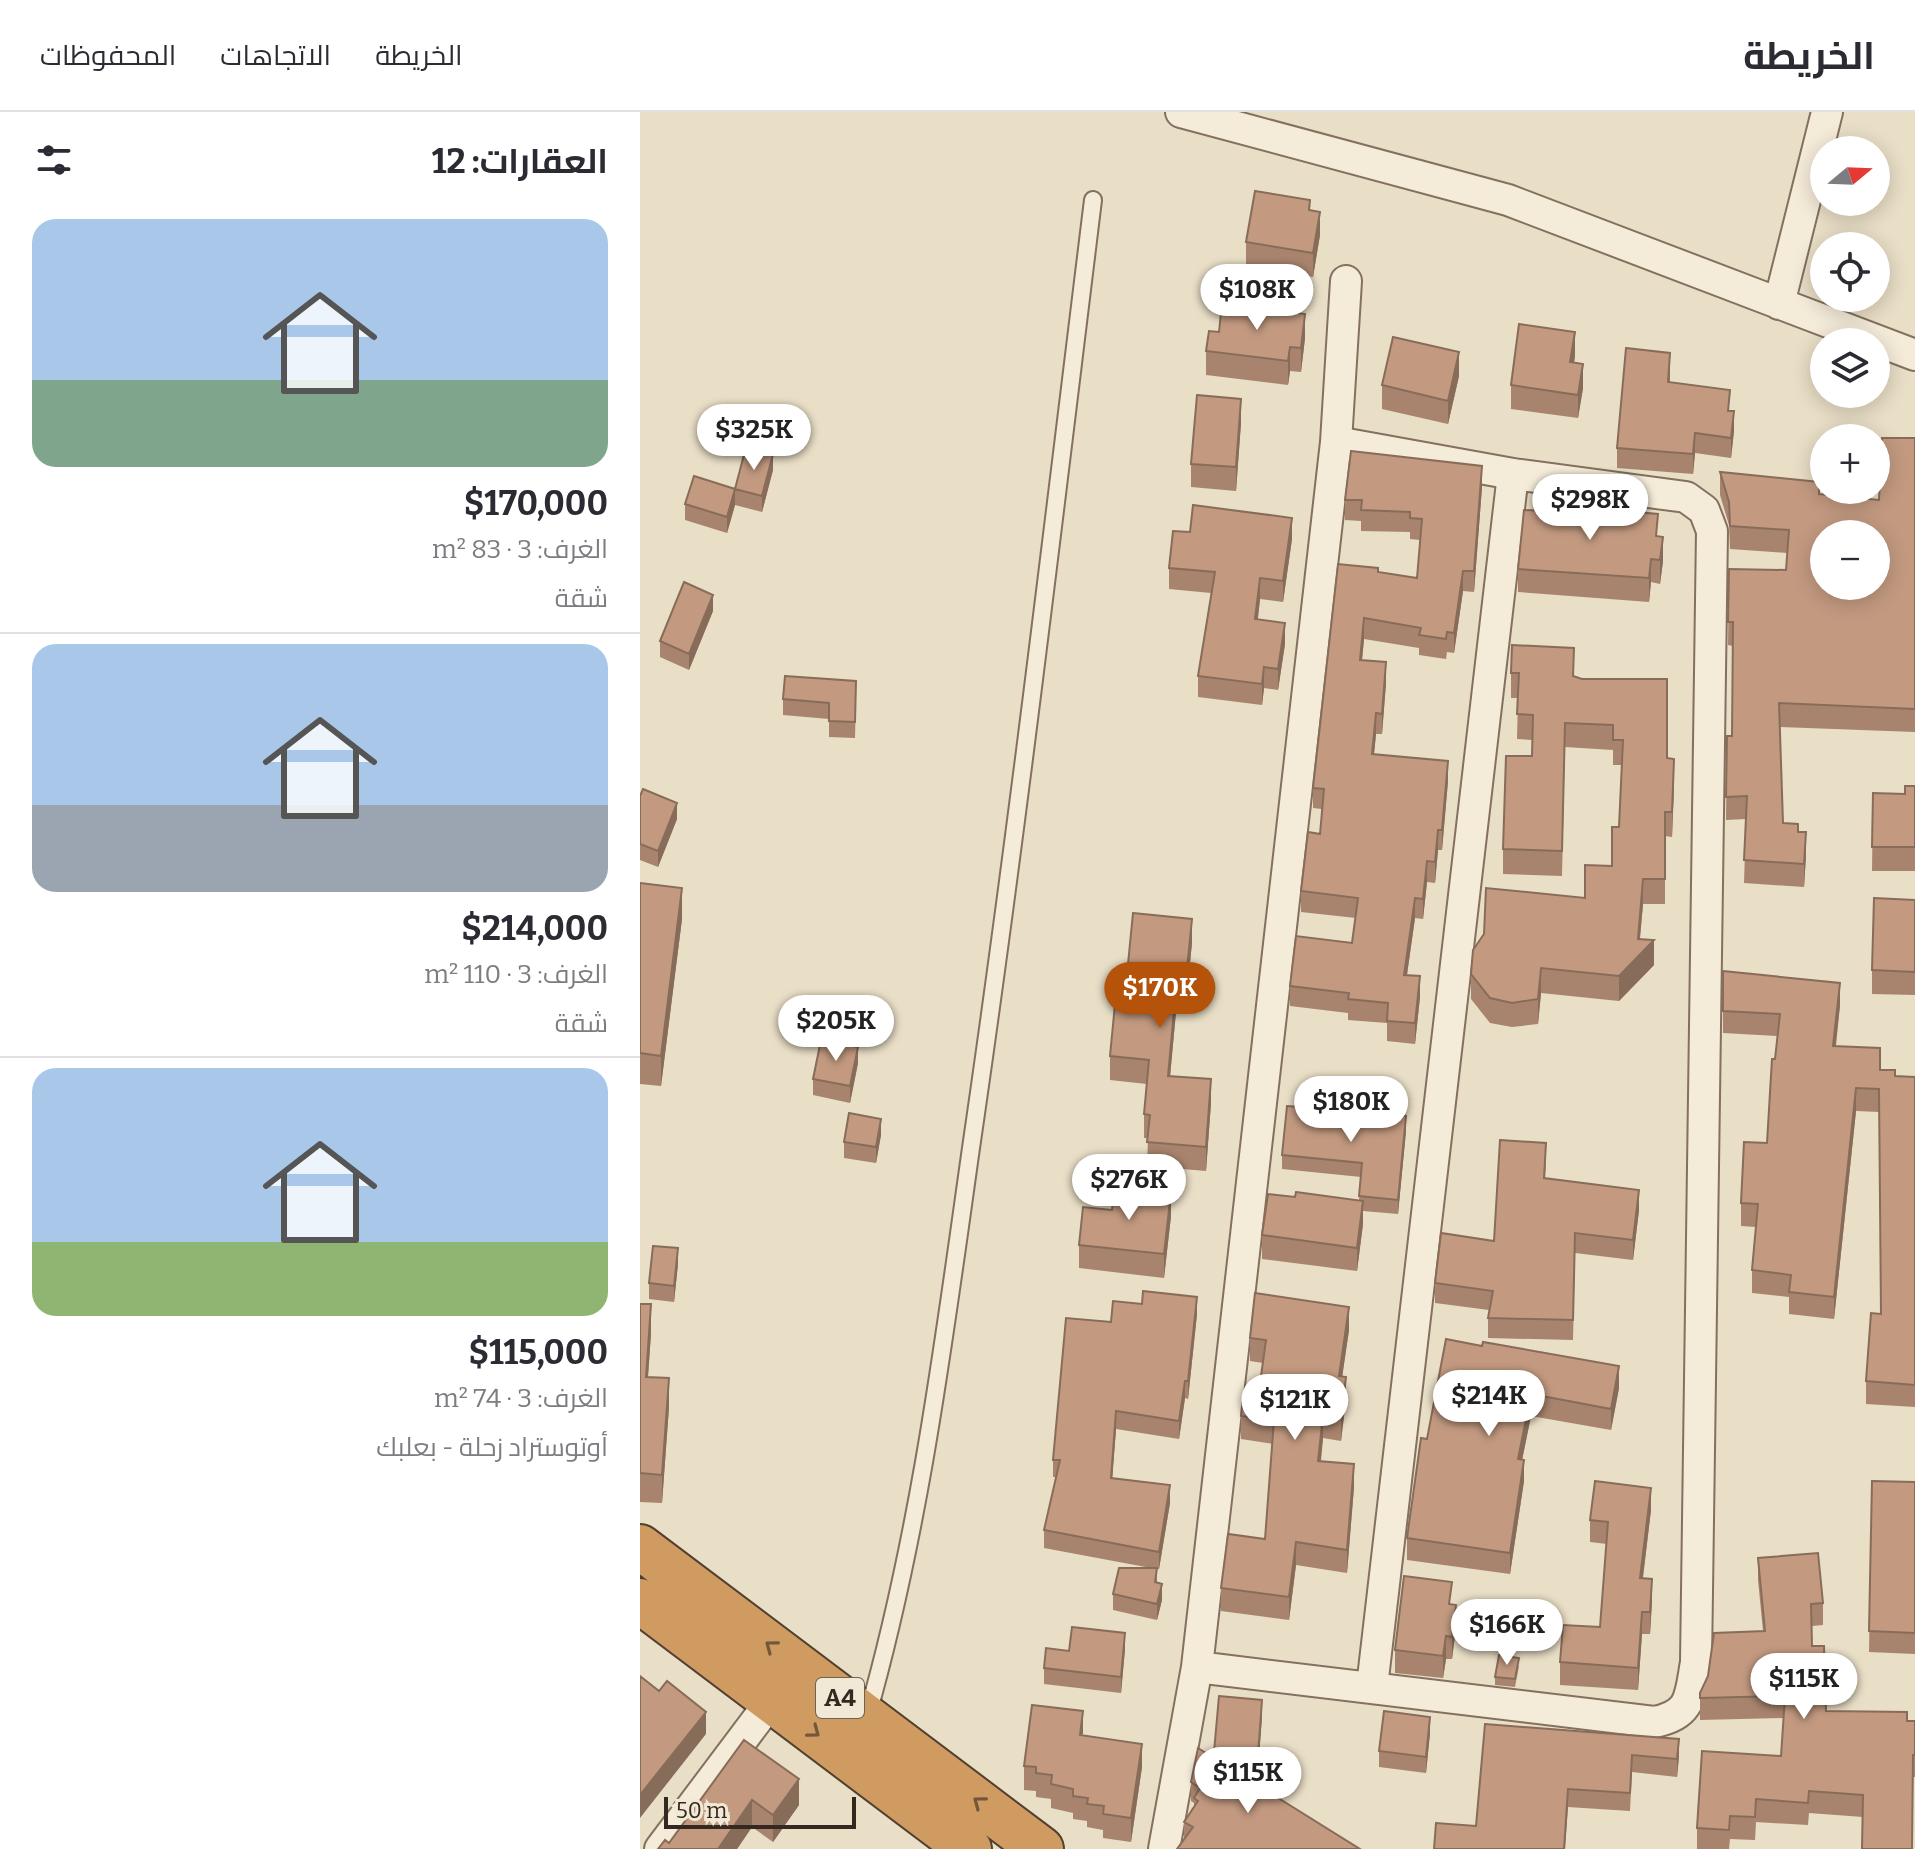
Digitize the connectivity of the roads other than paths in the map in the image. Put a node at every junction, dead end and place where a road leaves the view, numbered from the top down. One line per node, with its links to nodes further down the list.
1 (1181, 112): 5 (street)
2 (1827, 112): 5 (street)
3 (1093, 200): 14 (lane)
4 (1346, 281): 7 (street)
5 (1779, 304): 6 (street)
6 (1915, 355)
7 (1336, 442): 8 (street); 11 (street)
8 (1513, 474): 12 (street); 12 (street)
9 (640, 1547): 14 (highway, A4, one-way to 9)
10 (640, 1601): 13 (highway, A4)
11 (1197, 1667): 12 (street); 18 (street)
12 (1372, 1687)
13 (772, 1700): 15 (street); 16 (highway, A4, one-way to 16)
14 (867, 1718): 17 (highway, A4, one-way to 14)
15 (660, 1849)
16 (969, 1849)
17 (1041, 1849)
18 (1164, 1849)

